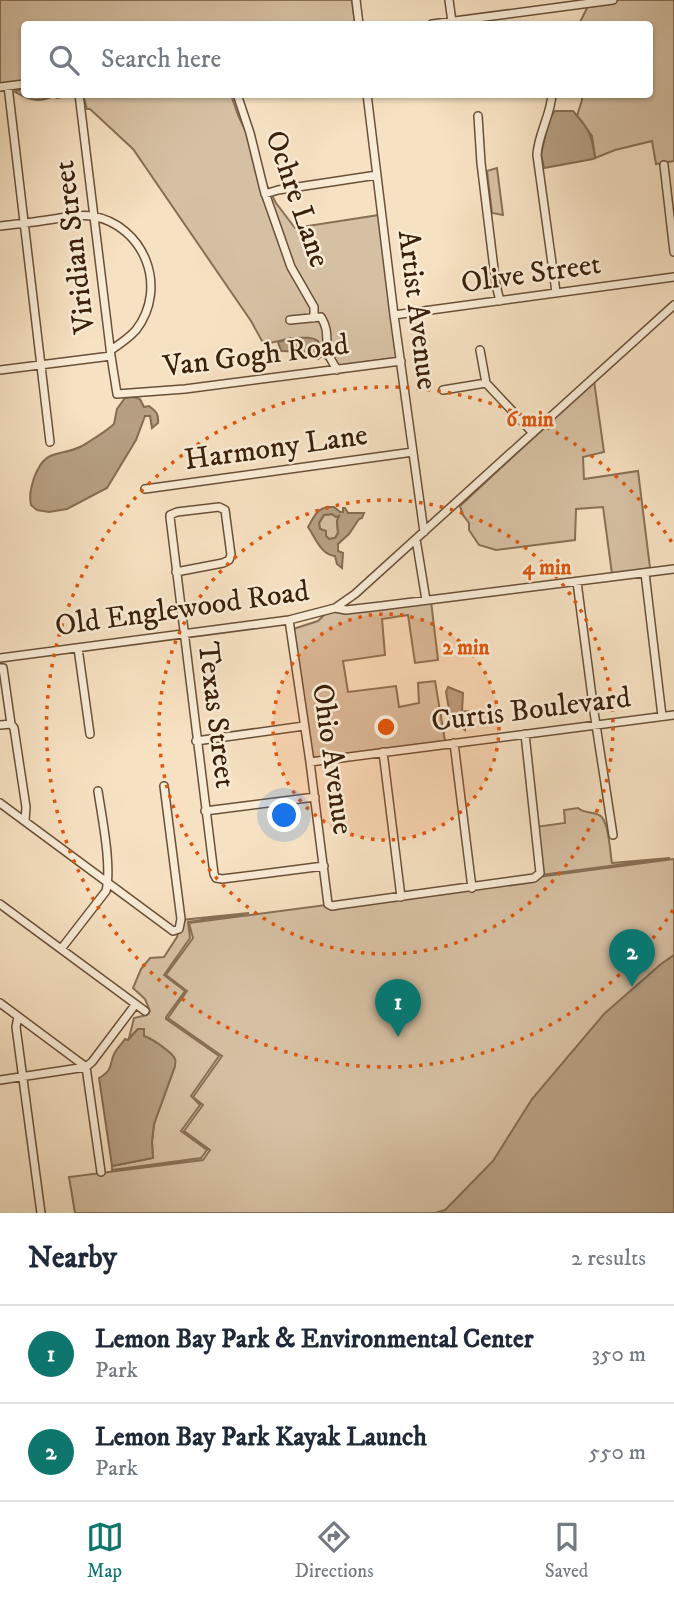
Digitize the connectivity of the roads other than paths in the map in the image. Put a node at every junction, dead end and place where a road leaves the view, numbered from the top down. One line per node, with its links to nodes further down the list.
1 (356, 0): 4 (street)
2 (449, 0): 5 (street)
3 (613, 0): 6 (street)
4 (359, 21)
5 (452, 21)
6 (459, 21)
7 (4, 87): 17 (street)
8 (80, 98): 16 (street, Viridian Street)
9 (238, 98): 15 (street, Ochre Lane)
10 (367, 98): 14 (street, Artist Avenue)
11 (552, 98): 21 (street)
12 (478, 116): 22 (street)
13 (664, 165): 19 (street)
14 (377, 175): 15 (street); 24 (street, Artist Avenue)
15 (265, 194): 25 (street, Ochre Lane)
16 (95, 217): 17 (street); 28 (street, Viridian Street); 28 (street)
17 (24, 223): 18 (street); 30 (street)
18 (0, 226)
19 (674, 252)
20 (674, 277): 21 (street, Olive Street)
21 (556, 292): 22 (street, Olive Street)
22 (499, 301): 24 (street, Olive Street)
23 (674, 305): 36 (street, Old Englewood Road)
24 (394, 315): 29 (street, Artist Avenue)
25 (314, 318): 26 (street); 32 (street, Ochre Lane)
26 (290, 320)
27 (480, 350): 33 (street)
28 (111, 353): 30 (street); 35 (street, Viridian Street)
29 (401, 361): 32 (street, Van Gogh Road); 38 (street, Artist Avenue)
30 (40, 365): 31 (street); 37 (street)
31 (0, 370)
32 (337, 370): 35 (street, Van Gogh Road)
33 (486, 383): 34 (street); 36 (street)
34 (443, 390)
35 (117, 394)
36 (533, 433): 40 (street, Old Englewood Road)
37 (50, 442)
38 (413, 452): 39 (street, Harmony Lane); 40 (street, Artist Avenue)
39 (145, 489)
40 (424, 532): 41 (street, Old Englewood Road)
41 (416, 538): 46 (street); 47 (street, Old Englewood Road)
42 (674, 569): 44 (street)
43 (176, 572): 43 (street, Texas Street); 49 (street, Texas Street)
44 (645, 573): 45 (street); 55 (street)
45 (576, 582): 46 (street); 58 (street)
46 (426, 600): 47 (street)
47 (335, 608): 48 (street, Old Englewood Road)
48 (289, 620): 49 (street, Old Englewood Road); 59 (street, Ohio Avenue)
49 (183, 633): 51 (street, Old Englewood Road); 62 (street, Texas Street)
50 (0, 647): 52 (street)
51 (78, 648): 52 (street, Old Englewood Road); 60 (street)
52 (1, 658)
53 (1, 668): 56 (street)
54 (674, 715): 55 (street, Curtis Boulevard)
55 (662, 716): 58 (street, Curtis Boulevard)
56 (11, 724): 57 (street); 71 (street)
57 (0, 725)
58 (596, 725): 61 (street, Curtis Boulevard); 72 (street)
59 (304, 726): 62 (street); 65 (street, Ohio Avenue)
60 (90, 734)
61 (525, 734): 63 (street, Curtis Boulevard); 75 (street)
62 (196, 741): 70 (street, Texas Street)
63 (454, 743): 64 (street, Curtis Boulevard); 75 (street)
64 (383, 752): 65 (street, Curtis Boulevard); 76 (street)
65 (310, 762): 68 (street, Ohio Avenue)
66 (164, 786): 74 (street)
67 (98, 791): 74 (street)
68 (315, 797): 70 (street); 73 (street, Ohio Avenue)
69 (0, 803): 71 (street)
70 (205, 811): 73 (street, Texas Street)
71 (24, 821): 74 (street)
72 (613, 835)
73 (324, 866): 76 (street, Ohio Avenue)
74 (108, 883): 78 (street)
75 (472, 888): 76 (street)
76 (401, 897)
77 (0, 904): 78 (street)
78 (61, 949): 80 (street)
79 (0, 1003): 82 (street)
80 (135, 1005): 81 (street); 83 (street)
81 (145, 1011)
82 (18, 1017): 83 (street); 84 (street)
83 (86, 1068): 84 (street); 86 (street)
84 (23, 1077): 85 (street); 87 (street)
85 (0, 1080)
86 (101, 1172)
87 (41, 1213)

